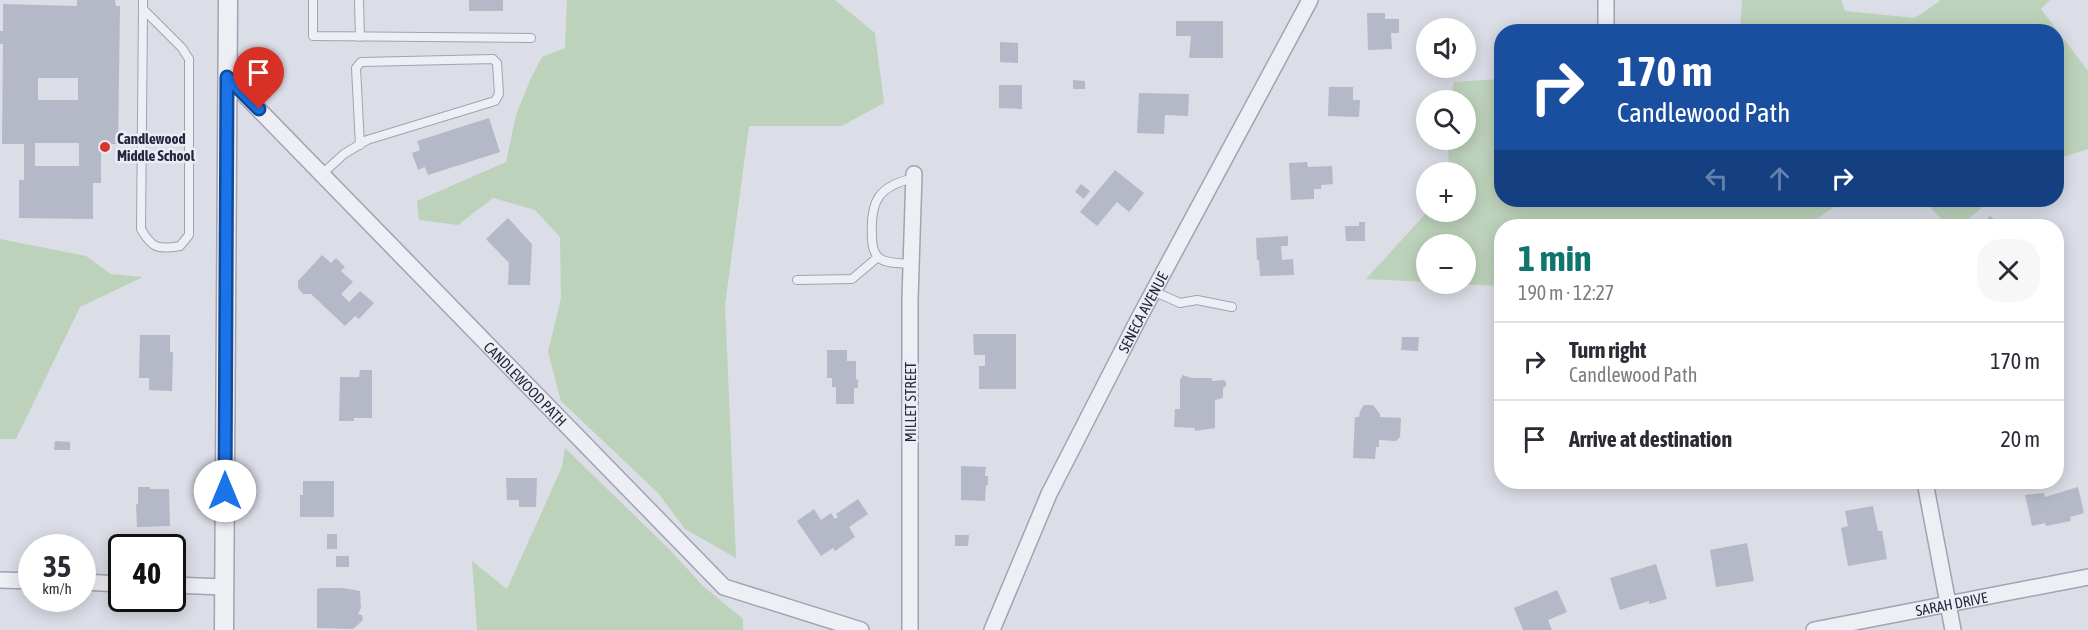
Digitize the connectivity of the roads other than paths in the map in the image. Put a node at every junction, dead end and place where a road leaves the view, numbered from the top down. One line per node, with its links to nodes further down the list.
1 (143, 0): 7 (lane)
2 (228, 0): 11 (street)
3 (313, 0): 9 (lane)
4 (359, 0): 9 (lane)
5 (1310, 0): 18 (street, SENECA AVENUE)
6 (1606, 0): 8 (street)
7 (143, 9): 7 (lane)
8 (1606, 24)
9 (360, 37): 10 (lane)
10 (531, 38)
11 (227, 77): 13 (street, CANDLEWOOD PATH); 25 (street)
12 (360, 145): 12 (lane); 13 (lane)
13 (322, 174): 28 (street, CANDLEWOOD PATH)
14 (914, 176): 15 (lane); 16 (street, MILLET STREET)
15 (878, 257): 16 (lane); 17 (lane)
16 (911, 264): 29 (street, MILLET STREET)
17 (797, 280)
18 (1153, 291): 19 (lane); 30 (street, SENECA AVENUE)
19 (1232, 307)
20 (1926, 489): 26 (street)
21 (2088, 577): 26 (street, SARAH DRIVE)
22 (0, 580): 23 (street)
23 (18, 581)
24 (186, 586): 25 (street)
25 (224, 587): 27 (street)
26 (1948, 605): 31 (street, SARAH DRIVE); 32 (street)
27 (224, 630)
28 (861, 630)
29 (910, 630)
30 (992, 630)
31 (1814, 630)
32 (1953, 630)

